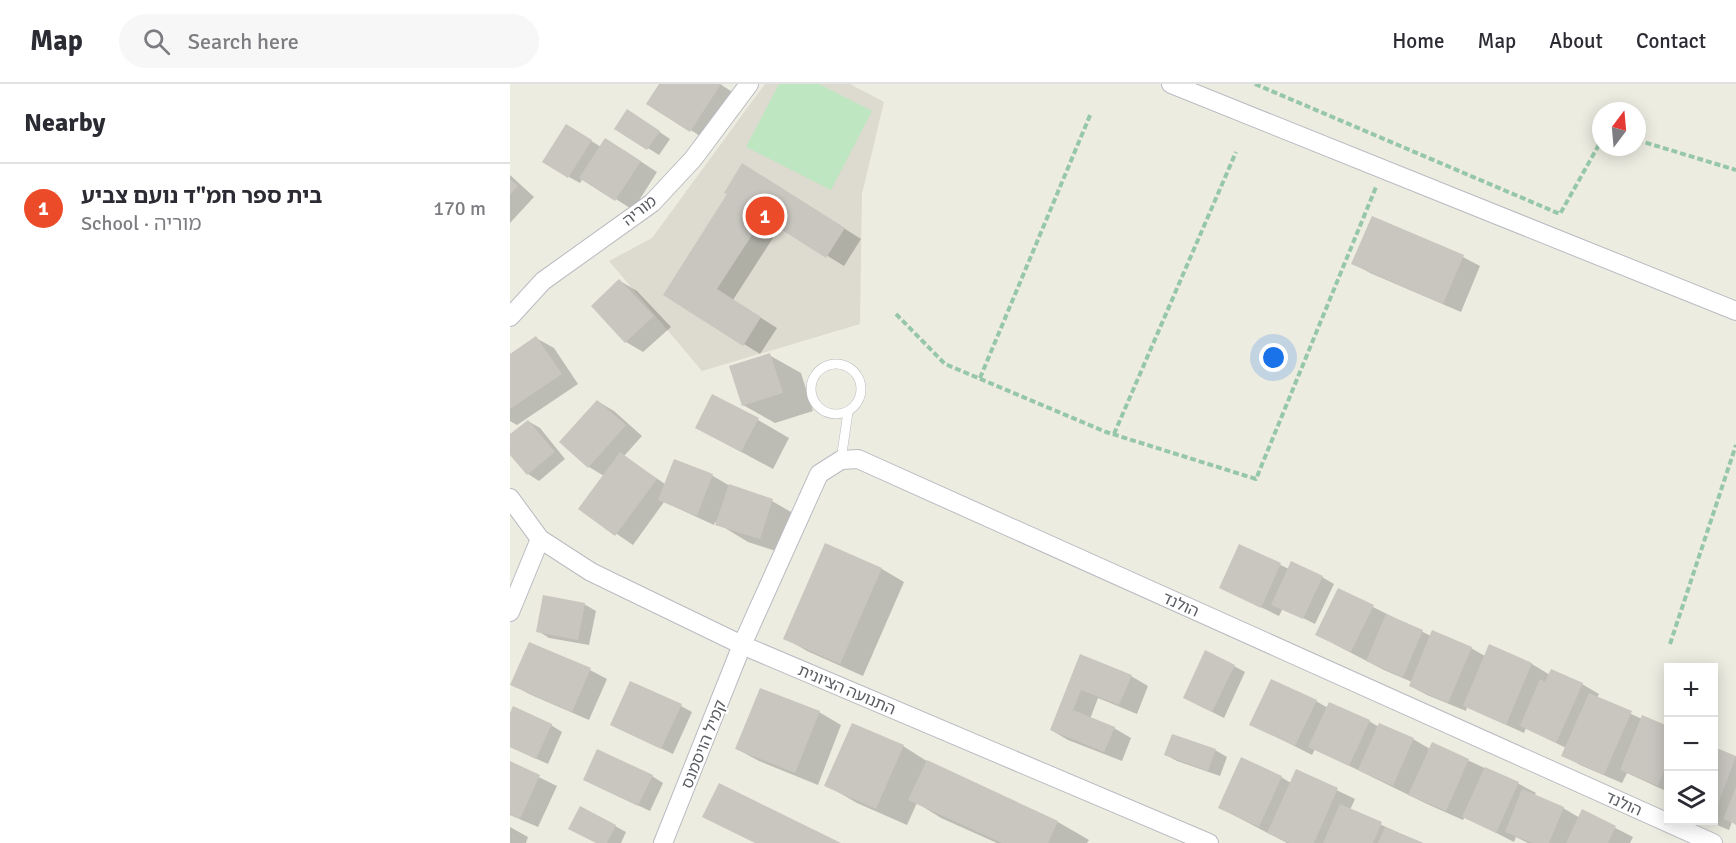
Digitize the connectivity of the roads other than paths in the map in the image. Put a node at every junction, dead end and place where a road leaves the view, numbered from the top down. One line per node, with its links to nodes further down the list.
1 (749, 84): 4 (street, מוריה)
2 (1171, 84): 3 (street)
3 (1736, 311)
4 (510, 317)
5 (848, 412): 5 (lane); 6 (lane)
6 (850, 460): 10 (street); 13 (street, הולנד)
7 (510, 498): 8 (street, התנועה הציונית)
8 (540, 539): 9 (street); 10 (street, התנועה הציונית)
9 (510, 612)
10 (742, 645): 11 (street, קמיל הויסמנס); 12 (street, התנועה הציונית)
11 (663, 843)
12 (1209, 843)
13 (1713, 843)

